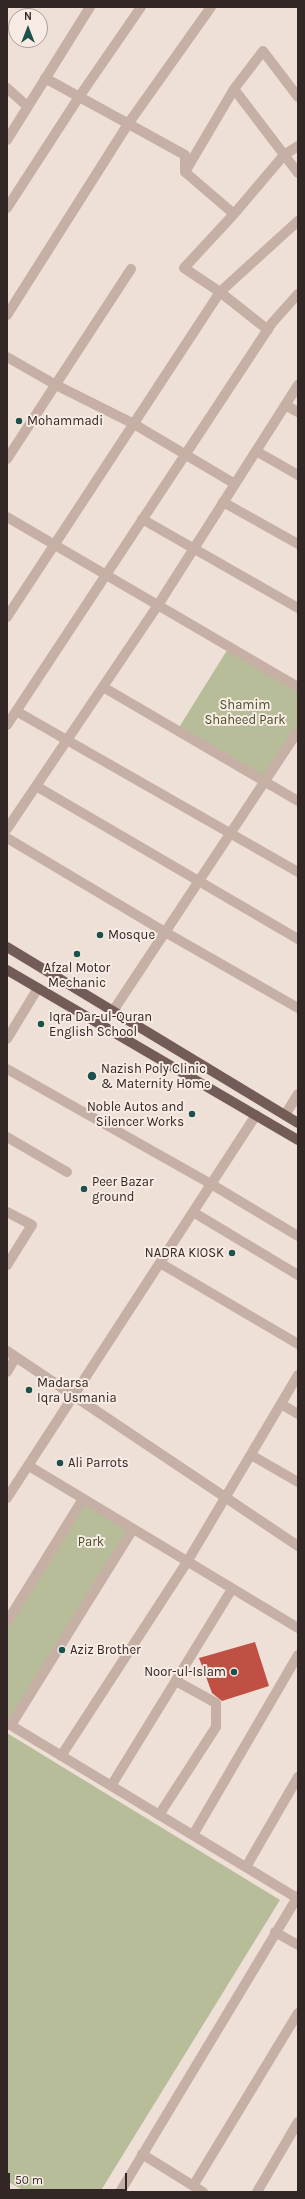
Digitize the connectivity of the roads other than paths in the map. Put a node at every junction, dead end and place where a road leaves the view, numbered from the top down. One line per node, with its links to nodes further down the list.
1 (90, 7): 4 (street)
2 (141, 7): 7 (street)
3 (211, 7): 10 (street)
4 (45, 78): 7 (street); 9 (street)
5 (7, 88): 9 (street)
6 (234, 90): 8 (street); 13 (street); 14 (street)
7 (79, 97): 10 (street); 16 (street)
8 (298, 97)
9 (27, 106): 11 (street)
10 (128, 124): 14 (street); 22 (street)
11 (7, 140)
12 (298, 146): 13 (street)
13 (284, 155): 15 (street); 17 (street)
14 (185, 172): 17 (street)
15 (298, 173)
16 (7, 208)
17 (234, 214): 20 (street)
18 (298, 221): 20 (street)
19 (131, 269): 25 (street)
20 (220, 292): 23 (street); 29 (street)
21 (298, 294): 23 (street)
22 (7, 315)
23 (268, 330): 31 (street)
24 (7, 357): 25 (street)
25 (56, 385): 29 (street); 32 (street)
26 (298, 386): 27 (street)
27 (286, 405): 28 (street); 30 (street)
28 (298, 412)
29 (134, 424): 31 (street); 39 (street)
30 (256, 451): 33 (street); 34 (street)
31 (185, 455): 34 (street); 37 (street)
32 (7, 459)
33 (298, 475)
34 (235, 484): 35 (street)
35 (223, 502): 38 (street); 40 (street)
36 (7, 517): 39 (street)
37 (142, 519): 40 (street); 41 (street)
38 (298, 544)
39 (56, 545): 41 (street); 44 (street)
40 (194, 548): 42 (street); 43 (street)
41 (106, 574): 42 (street); 47 (street)
42 (158, 605): 45 (street); 46 (street)
43 (298, 608)
44 (7, 617)
45 (103, 687): 50 (street); 51 (street)
46 (298, 687)
47 (16, 711): 48 (street); 50 (street)
48 (7, 724)
49 (298, 731): 51 (street)
50 (67, 740): 52 (street); 55 (street)
51 (265, 782): 53 (street); 55 (street)
52 (36, 786): 54 (street); 58 (street)
53 (298, 801)
54 (7, 829)
55 (231, 833): 57 (street); 58 (street)
56 (7, 838): 59 (street)
57 (298, 872)
58 (199, 881): 59 (street); 60 (street)
59 (165, 932): 64 (street); 65 (street)
60 (298, 939)
61 (7, 947): 65 (main road)
62 (7, 970): 63 (main road)
63 (38, 988): 66 (street); 69 (main road)
64 (298, 1008)
65 (113, 1011): 70 (main road)
66 (7, 1039)
67 (7, 1069): 75 (street)
68 (298, 1094): 70 (street)
69 (256, 1115): 73 (main road); 75 (street)
70 (285, 1115): 71 (main road)
71 (298, 1123)
72 (7, 1137): 74 (street)
73 (298, 1140)
74 (67, 1172)
75 (211, 1184): 77 (street); 78 (street)
76 (7, 1212): 80 (street)
77 (193, 1212): 79 (street); 81 (street)
78 (298, 1236)
79 (160, 1263): 82 (street); 87 (street)
80 (7, 1265)
81 (298, 1275)
82 (298, 1344)
83 (7, 1351): 84 (street)
84 (16, 1357): 85 (street); 87 (street)
85 (7, 1372)
86 (298, 1375): 88 (street)
87 (74, 1395): 91 (street); 93 (street)
88 (281, 1404): 89 (street); 90 (street)
89 (298, 1414)
90 (251, 1455): 92 (street); 93 (street)
91 (28, 1466): 94 (street); 95 (street)
92 (298, 1482)
93 (226, 1497): 97 (street); 98 (street)
94 (7, 1498)
95 (83, 1499): 96 (street); 100 (street)
96 (133, 1529): 98 (street); 104 (street)
97 (298, 1546)
98 (188, 1562): 99 (street); 105 (street)
99 (232, 1589): 101 (street); 103 (street)
100 (7, 1622)
101 (298, 1628)
102 (298, 1655): 109 (street)
103 (176, 1682): 107 (street); 108 (street)
104 (9, 1724): 105 (street)
105 (61, 1756): 107 (street)
106 (298, 1777): 110 (street)
107 (112, 1786): 108 (street)
108 (159, 1814): 109 (street)
109 (193, 1835): 110 (street)
110 (246, 1867): 111 (street)
111 (297, 1897): 112 (street)
112 (275, 1932): 113 (street); 116 (street)
113 (298, 1945)
114 (298, 2013): 117 (street)
115 (298, 2122): 120 (street)
116 (142, 2154): 117 (street); 118 (street)
117 (193, 2186): 119 (street)
118 (120, 2192)
119 (203, 2192)
120 (256, 2192)

